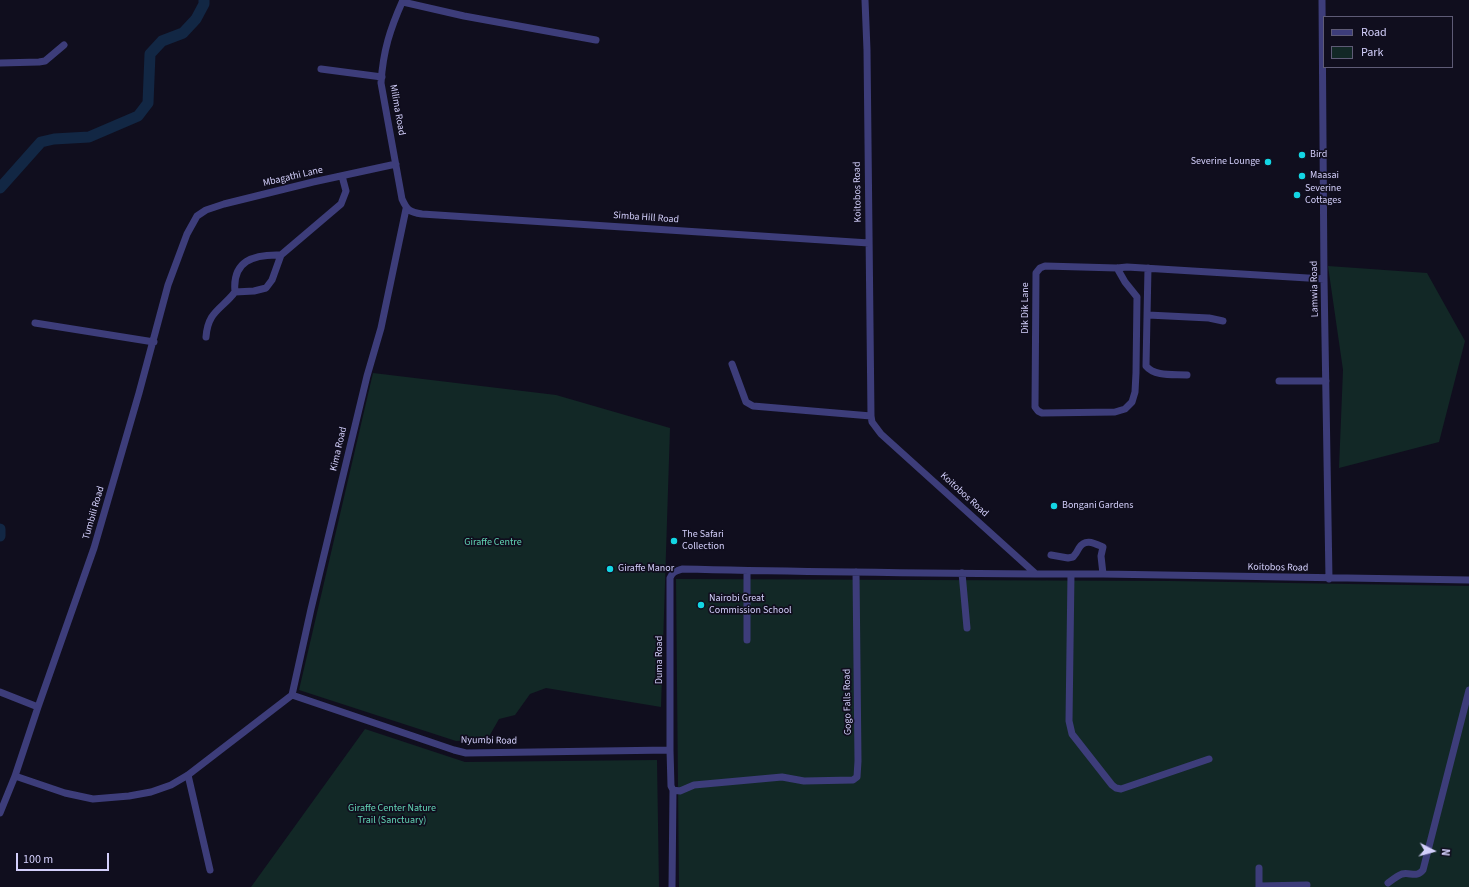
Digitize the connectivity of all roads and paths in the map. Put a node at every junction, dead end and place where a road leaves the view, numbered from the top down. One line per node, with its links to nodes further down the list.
1 (865, 0): 13 (street, Koitobos Road)
2 (1322, 0): 17 (street, Lamwia Road)
3 (403, 1): 4 (street); 8 (street, Milima Road)
4 (596, 40)
5 (64, 46): 6 (street)
6 (0, 63)
7 (321, 69): 8 (street)
8 (382, 77): 9 (street, Milima Road)
9 (396, 164): 10 (street, Mbagathi Lane); 11 (street, Milima Road)
10 (342, 176): 12 (street, Mbagathi Lane); 14 (street)
11 (406, 209): 13 (street, Simba Hill Road); 42 (street, Kima Road)
12 (197, 216): 23 (street, Tumbili Road)
13 (869, 243): 28 (street, Koitobos Road)
14 (281, 255): 18 (street); 18 (street)
15 (1117, 268): 15 (street, Dik Dik Lane); 16 (street, Dik Dik Lane)
16 (1148, 268): 17 (street, Dik Dik Lane); 19 (street)
17 (1324, 279): 27 (street, Lamwia Road)
18 (235, 292): 22 (street)
19 (1148, 315): 20 (street); 25 (street)
20 (1223, 321)
21 (35, 323): 23 (street)
22 (206, 337)
23 (154, 342): 43 (street, Tumbili Road)
24 (732, 364): 28 (street)
25 (1187, 375)
26 (1279, 381): 27 (street)
27 (1326, 381): 36 (street, Lamwia Road)
28 (871, 416): 33 (street, Koitobos Road)
29 (1051, 555): 35 (street)
30 (747, 571): 31 (street); 39 (street); 44 (street, Duma Road)
31 (856, 572): 32 (street); 48 (street, Gogo Falls Road)
32 (962, 573): 33 (street); 38 (street)
33 (1036, 574): 34 (street, Koitobos Road)
34 (1071, 574): 35 (street, Koitobos Road); 45 (street)
35 (1103, 574): 36 (street, Koitobos Road)
36 (1329, 579): 37 (street, Koitobos Road)
37 (1469, 580)
38 (967, 628)
39 (748, 640)
40 (1469, 690): 52 (street)
41 (0, 692): 43 (street)
42 (292, 695): 44 (street, Nyumbi Road); 46 (street)
43 (38, 707): 47 (street, Tumbili Road)
44 (670, 750): 48 (street, Duma Road)
45 (1209, 759)
46 (188, 775): 47 (street); 51 (street)
47 (15, 776): 49 (street, Tumbili Road)
48 (673, 790): 55 (street, Duma Road)
49 (0, 813)
50 (1259, 868): 54 (street)
51 (210, 870)
52 (1388, 883)
53 (1307, 885): 54 (street)
54 (1259, 886)
55 (672, 887)

